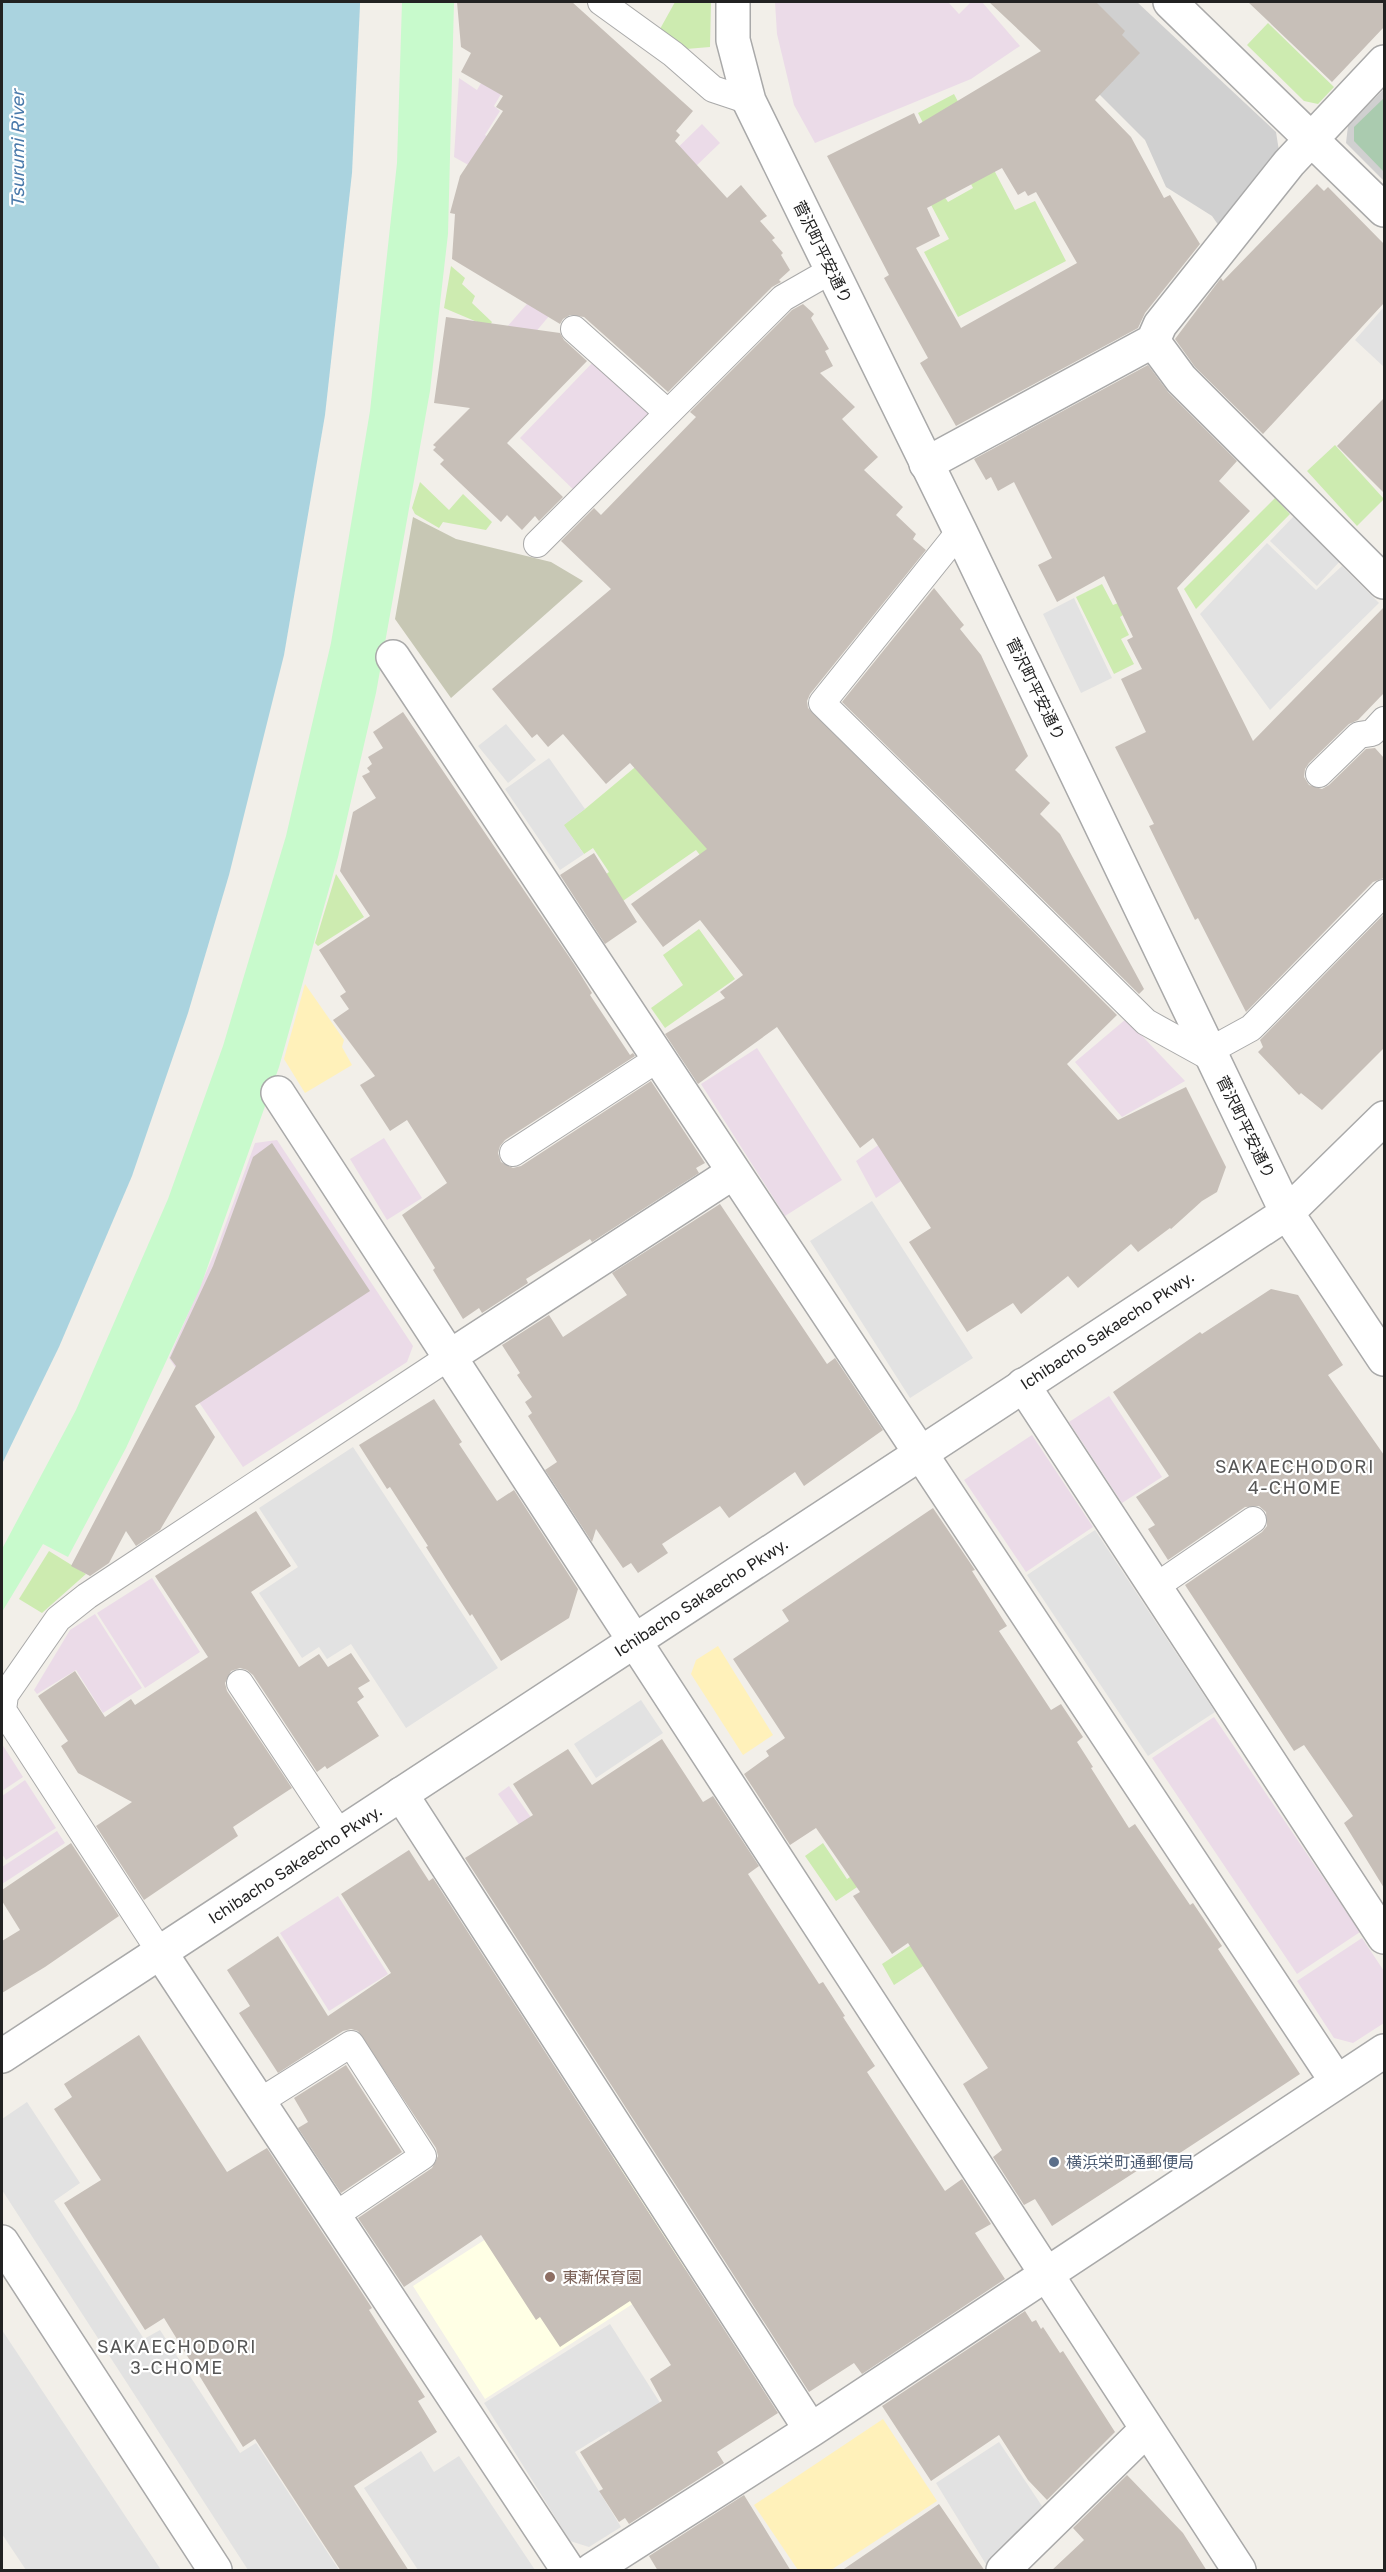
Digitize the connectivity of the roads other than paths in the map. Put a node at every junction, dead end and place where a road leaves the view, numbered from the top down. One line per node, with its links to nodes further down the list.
1 (601, 2): 5 (lane)
2 (733, 2): 5 (street, 菅沢町平安通り)
3 (1170, 2): 6 (street)
4 (1384, 62): 6 (street)
5 (749, 101): 8 (street, 菅沢町平安通り)
6 (1312, 139): 7 (street); 10 (street)
7 (1384, 210)
8 (832, 270): 11 (lane); 12 (street, 菅沢町平安通り)
9 (574, 329): 11 (lane)
10 (1153, 340): 12 (street); 15 (street)
11 (668, 413): 14 (lane)
12 (927, 465): 13 (street, 菅沢町平安通り)
13 (960, 531): 20 (street, 菅沢町平安通り); 20 (lane)
14 (537, 544)
15 (1384, 582)
16 (393, 657): 21 (street)
17 (1384, 720): 18 (lane)
18 (1319, 774)
19 (1384, 893): 20 (lane)
20 (1211, 1055): 26 (street, 菅沢町平安通り)
21 (659, 1058): 24 (lane); 25 (street)
22 (278, 1093): 27 (street)
23 (1384, 1118): 26 (street, Ichibacho Sakaecho Pkwy.)
24 (513, 1153)
25 (734, 1172): 27 (street); 30 (street)
26 (1287, 1213): 28 (street, 菅沢町平安通り); 29 (street, Ichibacho Sakaecho Pkwy.)
27 (448, 1357): 33 (street); 38 (lane)
28 (1384, 1359)
29 (1023, 1385): 30 (street, Ichibacho Sakaecho Pkwy.); 32 (street)
30 (921, 1453): 33 (street, Ichibacho Sakaecho Pkwy.); 41 (street)
31 (1253, 1520): 32 (lane)
32 (1155, 1587): 37 (street)
33 (633, 1641): 35 (street, Ichibacho Sakaecho Pkwy.); 45 (street)
34 (240, 1683): 36 (lane)
35 (401, 1794): 36 (street, Ichibacho Sakaecho Pkwy.); 47 (street)
36 (340, 1834): 38 (street, Ichibacho Sakaecho Pkwy.)
37 (1384, 1937)
38 (160, 1952): 40 (street, Ichibacho Sakaecho Pkwy.); 42 (street)
39 (1384, 2050): 41 (street)
40 (2, 2056)
41 (1337, 2082): 45 (street)
42 (259, 2102): 43 (street); 43 (lane)
43 (334, 2216): 49 (street)
44 (2, 2242): 48 (street)
45 (1045, 2274): 46 (street); 47 (street)
46 (1147, 2429): 51 (street); 52 (street)
47 (811, 2430): 50 (street)
48 (215, 2571)
49 (568, 2571)
50 (592, 2571)
51 (1003, 2571)
52 (1239, 2571)

